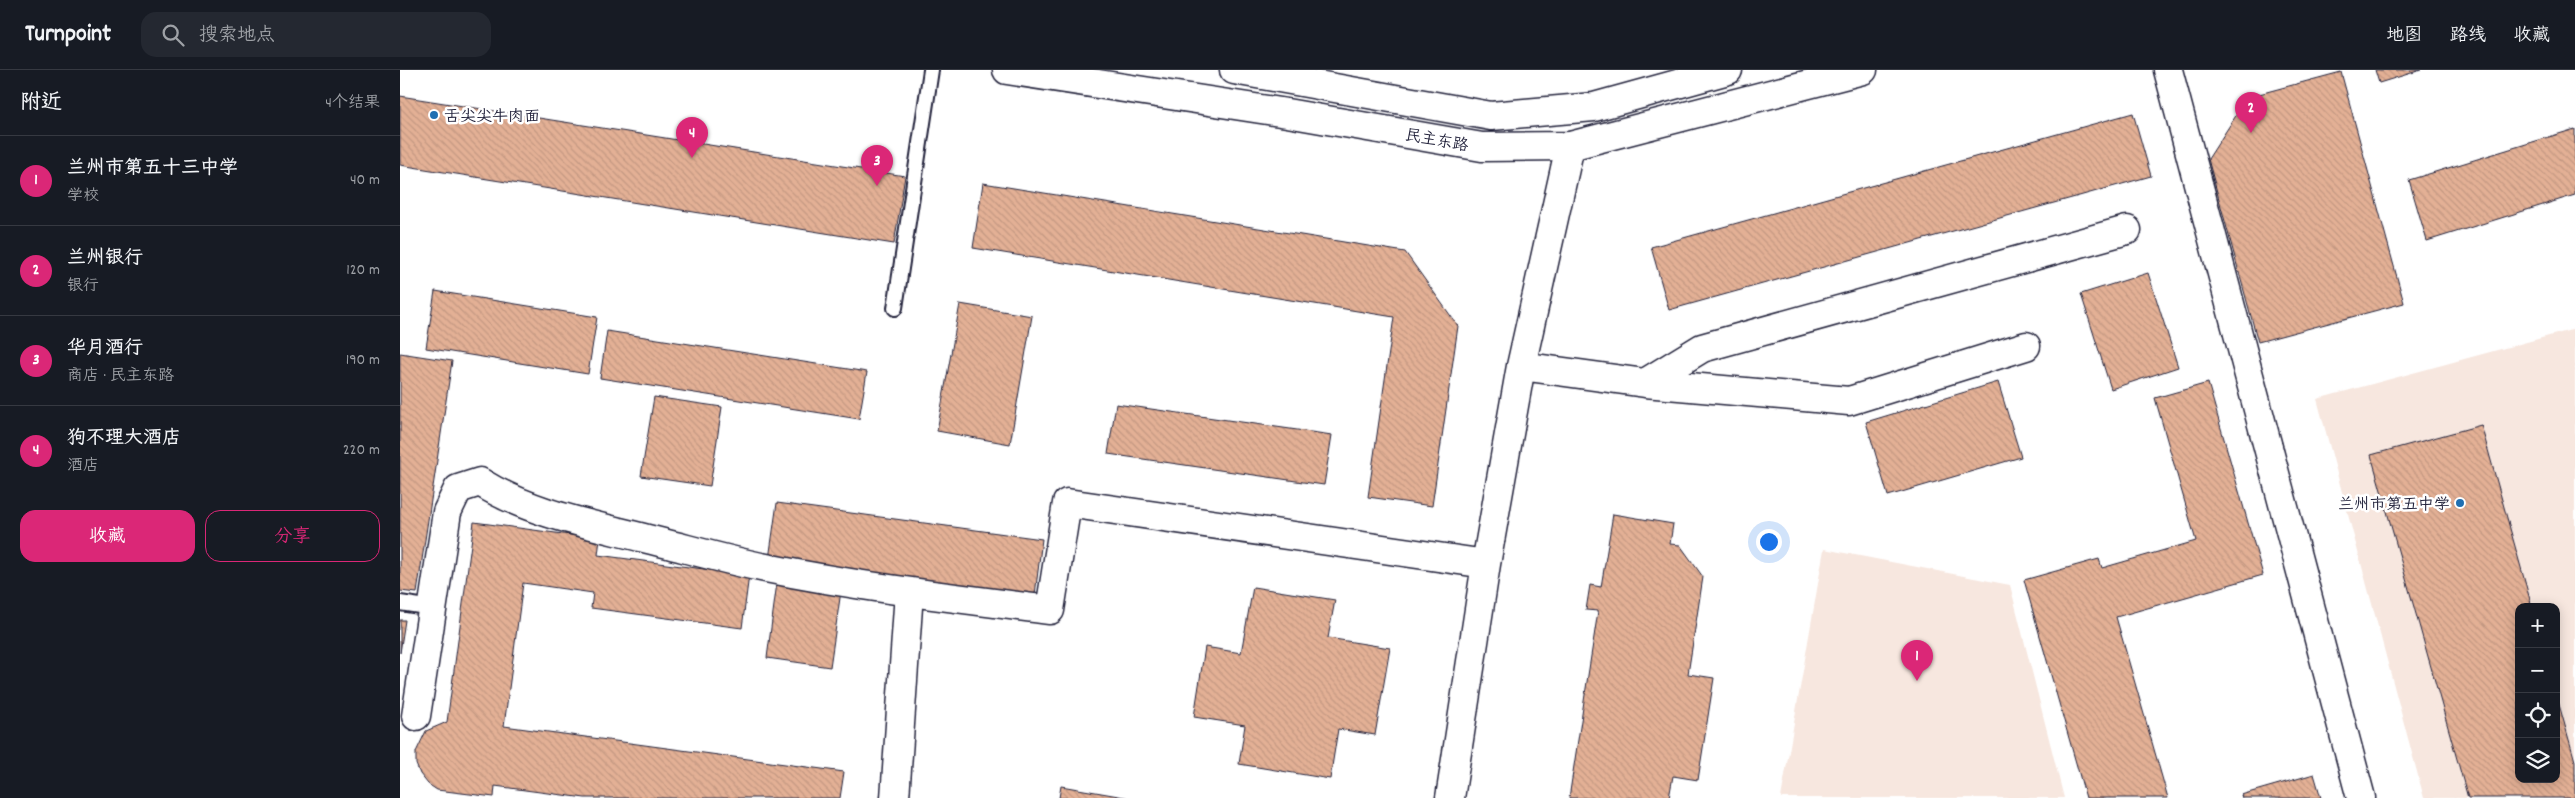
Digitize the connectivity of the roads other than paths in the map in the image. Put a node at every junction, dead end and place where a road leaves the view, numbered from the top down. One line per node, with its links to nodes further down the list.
1 (930, 70): 10 (lane)
2 (1007, 70): 8 (street, 民主东路)
3 (1234, 70): 7 (street, 民主东路)
4 (1728, 70): 7 (street, 民主东路)
5 (1863, 70): 8 (street, 民主东路)
6 (2168, 70): 21 (street)
7 (1293, 75)
8 (1570, 146): 12 (street)
9 (2127, 230): 13 (street)
10 (895, 308)
11 (2026, 346): 13 (street)
12 (1521, 366): 13 (street); 14 (street)
13 (1645, 383)
14 (1486, 564): 15 (street); 20 (street)
15 (910, 592): 17 (street); 19 (street)
16 (400, 603): 17 (lane)
17 (433, 608): 18 (street)
18 (416, 716)
19 (895, 798)
20 (1450, 798)
21 (2360, 798)

